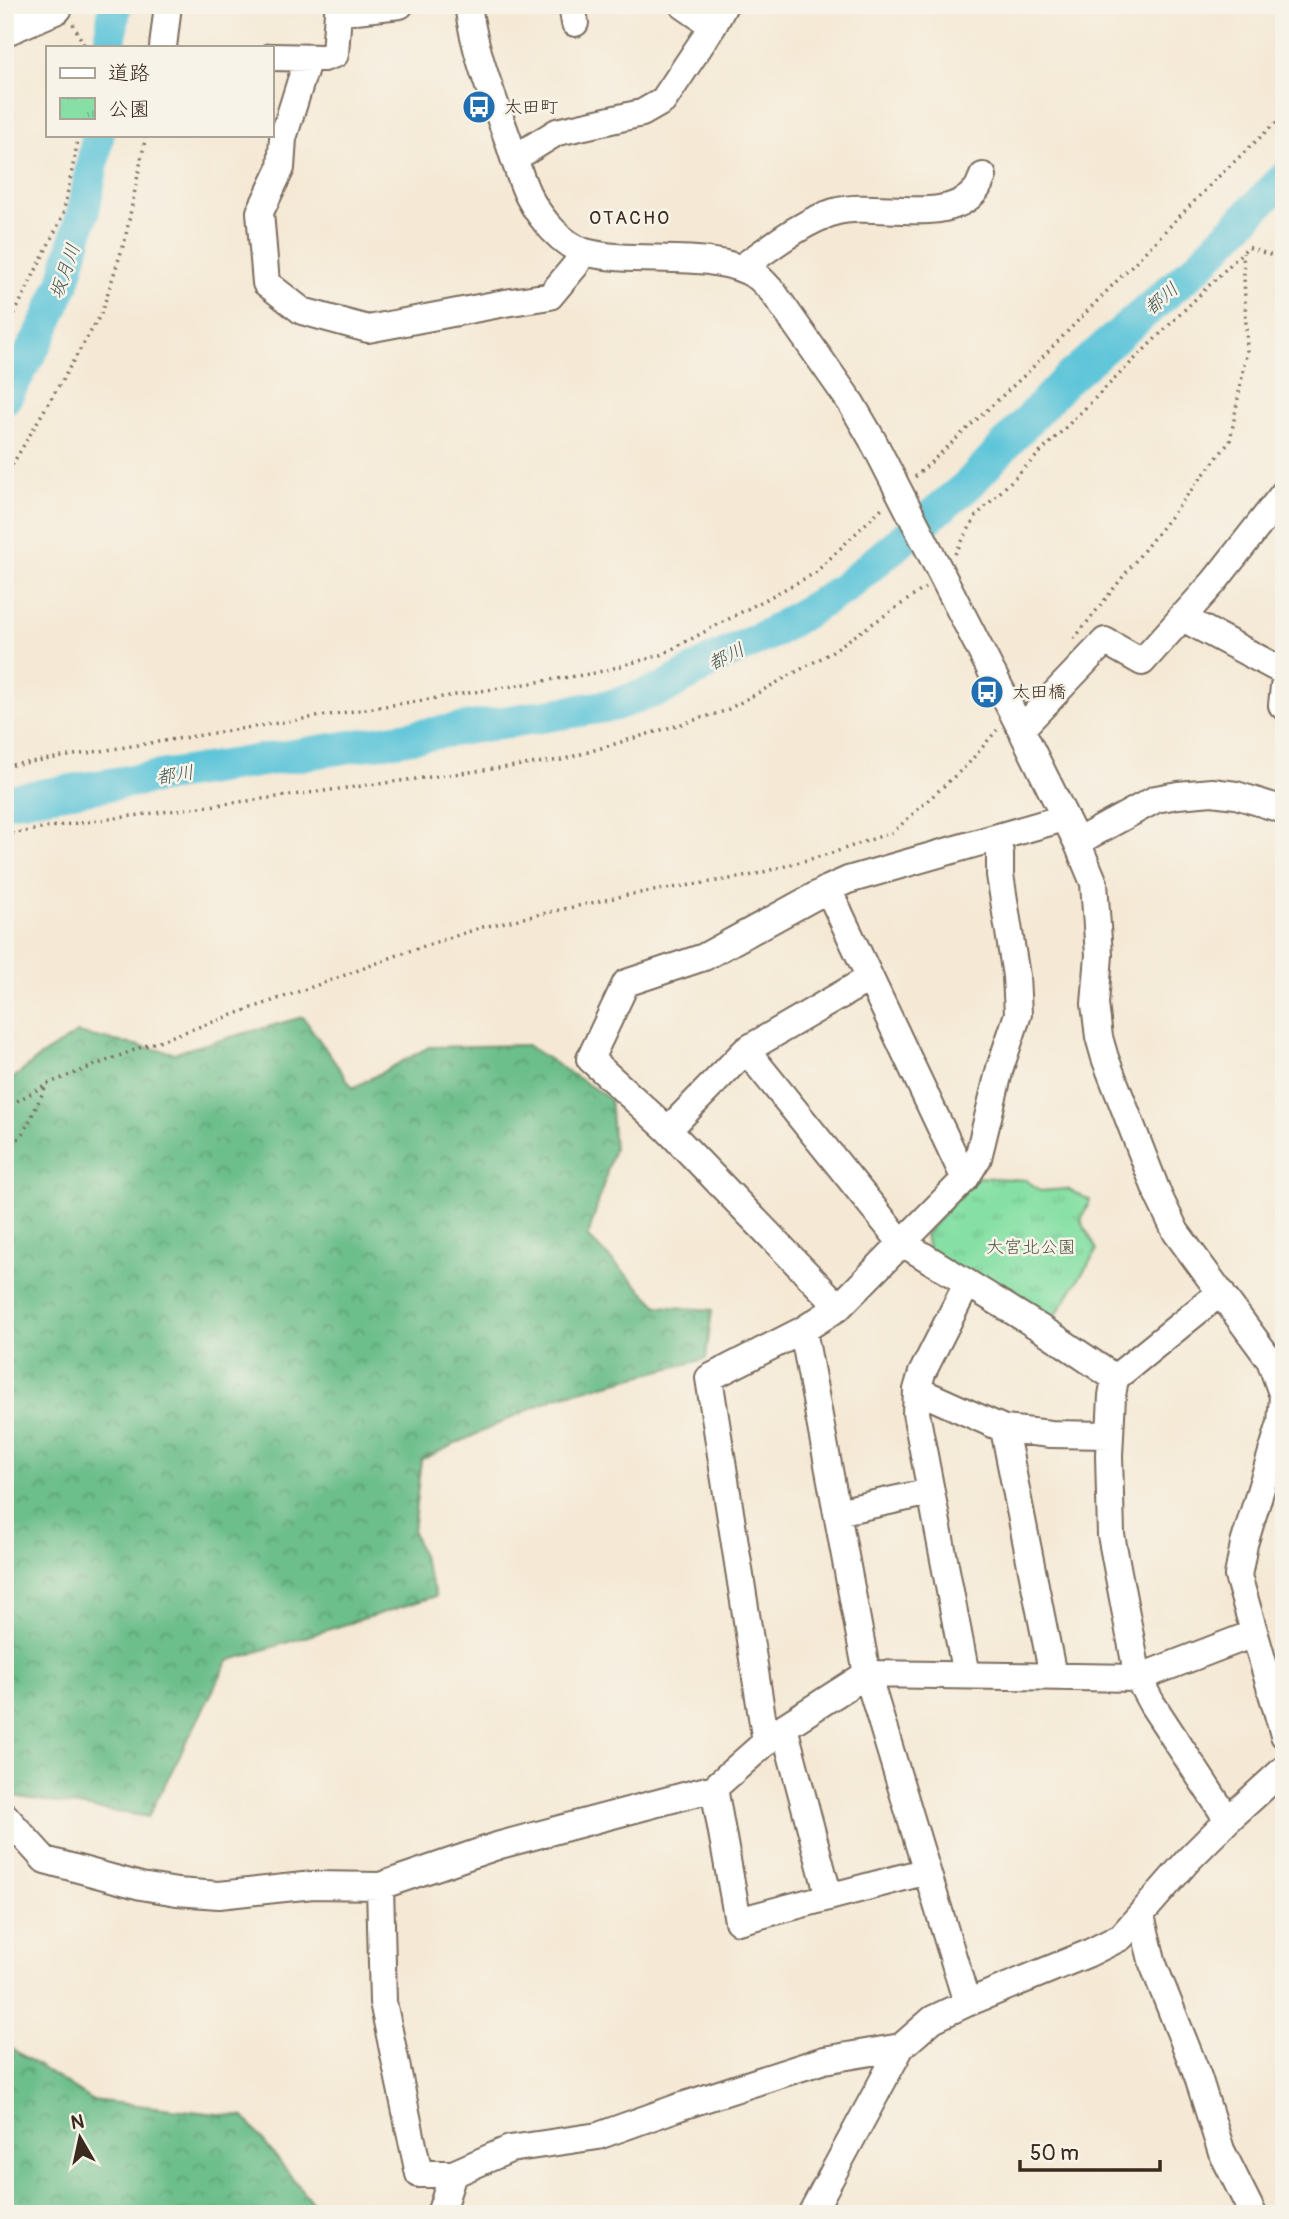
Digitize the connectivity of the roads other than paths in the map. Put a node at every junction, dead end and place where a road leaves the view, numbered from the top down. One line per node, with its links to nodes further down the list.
1 (54, 5): 7 (highway)
2 (168, 5): 8 (street)
3 (400, 5): 10 (street)
4 (468, 5): 11 (street)
5 (683, 5): 6 (street)
6 (719, 15): 11 (street)
7 (5, 26)
8 (163, 46)
9 (273, 57): 10 (street)
10 (308, 58): 13 (street)
11 (515, 158): 13 (street)
12 (983, 176): 14 (street)
13 (583, 252): 14 (street)
14 (741, 268): 18 (street)
15 (1284, 493): 16 (street)
16 (1181, 617): 17 (street); 18 (street)
17 (1284, 671)
18 (1017, 720): 20 (street)
19 (1284, 810): 22 (street)
20 (1064, 818): 21 (street); 22 (street)
21 (996, 838): 23 (street); 27 (street)
22 (1077, 842): 30 (street)
23 (828, 888): 24 (street); 26 (street)
24 (870, 978): 25 (street); 27 (street)
25 (746, 1050): 26 (street); 28 (street)
26 (668, 1130): 31 (street)
27 (965, 1179): 28 (street)
28 (901, 1242): 29 (street); 31 (street)
29 (967, 1284): 33 (street); 34 (street)
30 (1222, 1292): 33 (street); 39 (street)
31 (839, 1307): 32 (street)
32 (803, 1330): 38 (street); 44 (street)
33 (1115, 1378): 36 (street)
34 (917, 1390): 35 (street); 37 (street)
35 (1004, 1429): 36 (street); 42 (street)
36 (1110, 1435): 43 (street)
37 (931, 1492): 38 (street); 41 (street)
38 (837, 1512): 40 (street)
39 (1253, 1634): 43 (street); 45 (street)
40 (867, 1674): 41 (street); 44 (street); 50 (street)
41 (966, 1675): 42 (street)
42 (1053, 1676): 43 (street)
43 (1138, 1678): 49 (street)
44 (775, 1735): 47 (street); 52 (street)
45 (1284, 1735)
46 (1284, 1769): 49 (street)
47 (714, 1788): 51 (street); 52 (street)
48 (5, 1816): 51 (street)
49 (1228, 1820): 53 (street)
50 (926, 1871): 52 (street); 54 (street)
51 (380, 1886): 56 (street)
52 (829, 1897)
53 (1141, 1916): 54 (street); 59 (street)
54 (967, 2003): 55 (street)
55 (901, 2047): 56 (street); 58 (street)
56 (453, 2174): 57 (street)
57 (440, 2214)
58 (811, 2214)
59 (1253, 2214)

